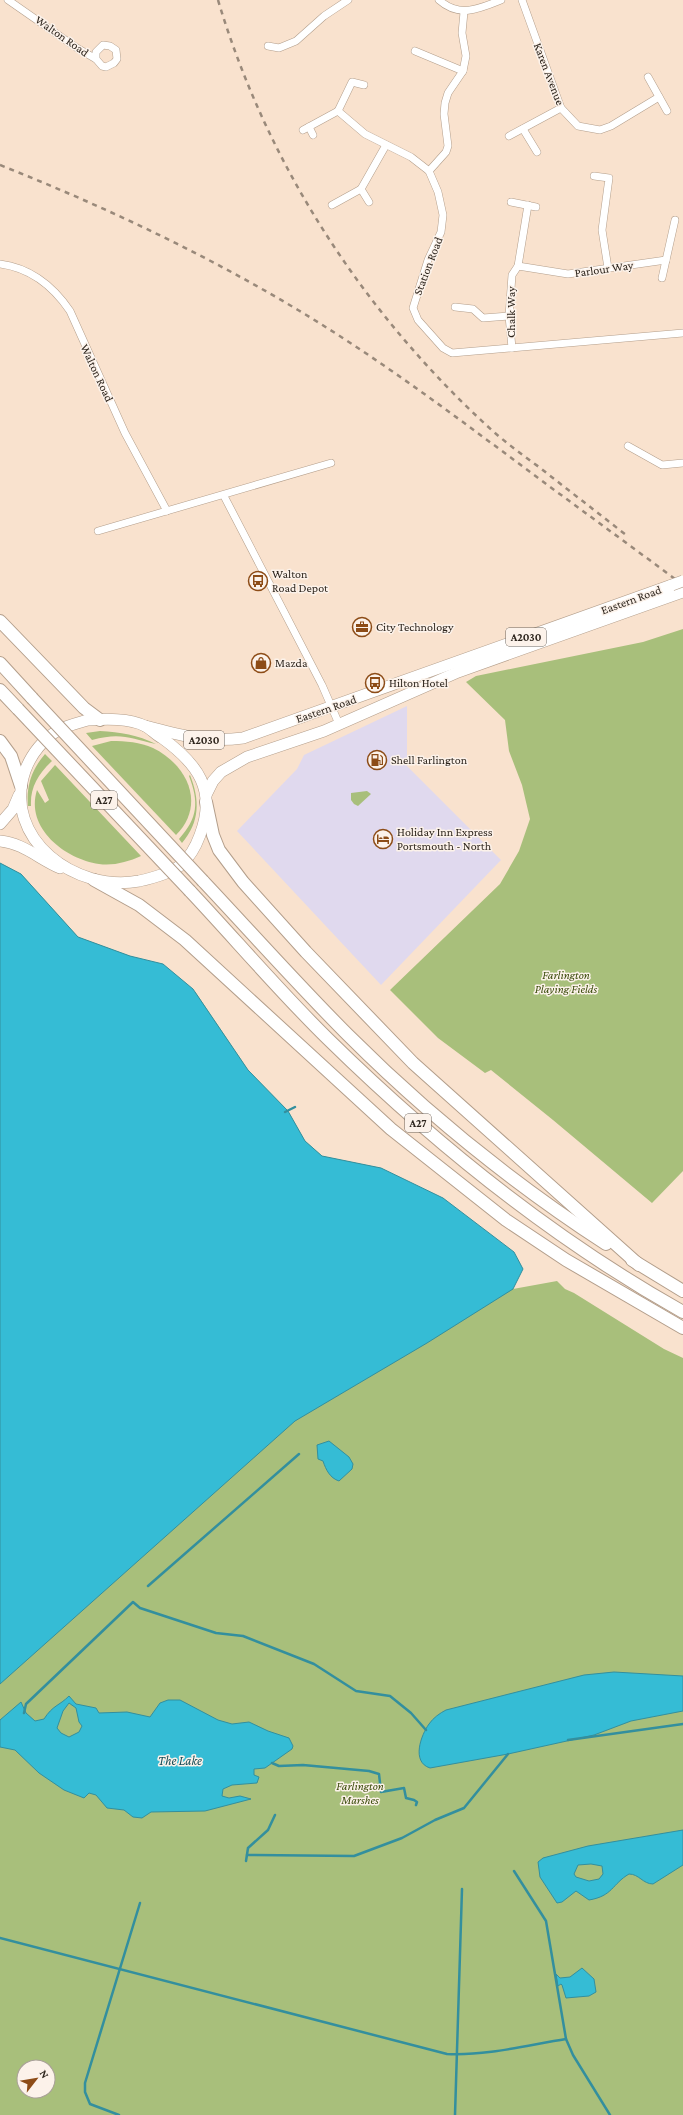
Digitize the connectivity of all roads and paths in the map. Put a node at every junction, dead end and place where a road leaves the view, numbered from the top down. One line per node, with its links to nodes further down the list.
1 (8, 0): 9 (street, Walton Road)
2 (348, 0): 7 (street)
3 (439, 0): 6 (street)
4 (501, 0): 6 (street)
5 (522, 0): 14 (street, Karen Avenue)
6 (464, 12): 10 (street)
7 (268, 46)
8 (415, 51): 10 (street)
9 (96, 59)
10 (463, 71): 22 (street)
11 (648, 77): 13 (street)
12 (364, 85): 15 (street)
13 (659, 97): 14 (street, Karen Avenue); 16 (street)
14 (561, 108): 17 (street)
15 (338, 111): 18 (street); 20 (street, Station Road)
16 (667, 111)
17 (523, 129): 19 (street); 21 (street)
18 (313, 135)
19 (509, 136)
20 (386, 145): 22 (street, Station Road); 24 (street)
21 (537, 152)
22 (429, 171): 39 (street, Station Road)
23 (594, 176): 34 (street)
24 (361, 189): 25 (street); 27 (street)
25 (369, 202)
26 (511, 202): 28 (street)
27 (332, 205)
28 (528, 205): 29 (street); 33 (street)
29 (536, 206)
30 (675, 220): 31 (street)
31 (666, 260): 34 (street, Parlour Way); 35 (street)
32 (0, 264): 44 (street, Walton Road)
33 (518, 266): 34 (street, Parlour Way); 37 (street, Chalk Way)
34 (608, 268)
35 (662, 278)
36 (455, 307): 37 (street)
37 (509, 316): 39 (street, Chalk Way)
38 (683, 333): 39 (street, Station Road)
39 (512, 348)
40 (628, 446): 42 (street)
41 (331, 463): 43 (street)
42 (683, 463)
43 (224, 496): 44 (street); 51 (street)
44 (167, 511): 45 (street)
45 (98, 531)
46 (683, 581): 47 (main road, Eastern Road / A2030, bridge)
47 (678, 590): 51 (main road, Eastern Road / A2030); 53 (main road, Eastern Road / A2030)
48 (0, 620): 52 (highway)
49 (0, 663): 62 (highway, A27, bridge)
50 (0, 690): 64 (highway, A27, bridge)
51 (332, 708): 53 (street); 54 (main road, Eastern Road / A2030)
52 (100, 720): 54 (main road, Eastern Road); 56 (main road, Eastern Road)
53 (339, 724): 57 (main road, Eastern Road / A2030)
54 (145, 726): 57 (main road)
55 (0, 741): 56 (highway)
56 (20, 789): 58 (main road); 60 (main road)
57 (206, 799): 61 (main road); 62 (highway)
58 (0, 824)
59 (0, 840): 60 (main road)
60 (72, 872): 61 (main road)
61 (94, 880): 65 (highway)
62 (639, 1265): 63 (highway, A27)
63 (683, 1291)
64 (683, 1312)
65 (683, 1328)

